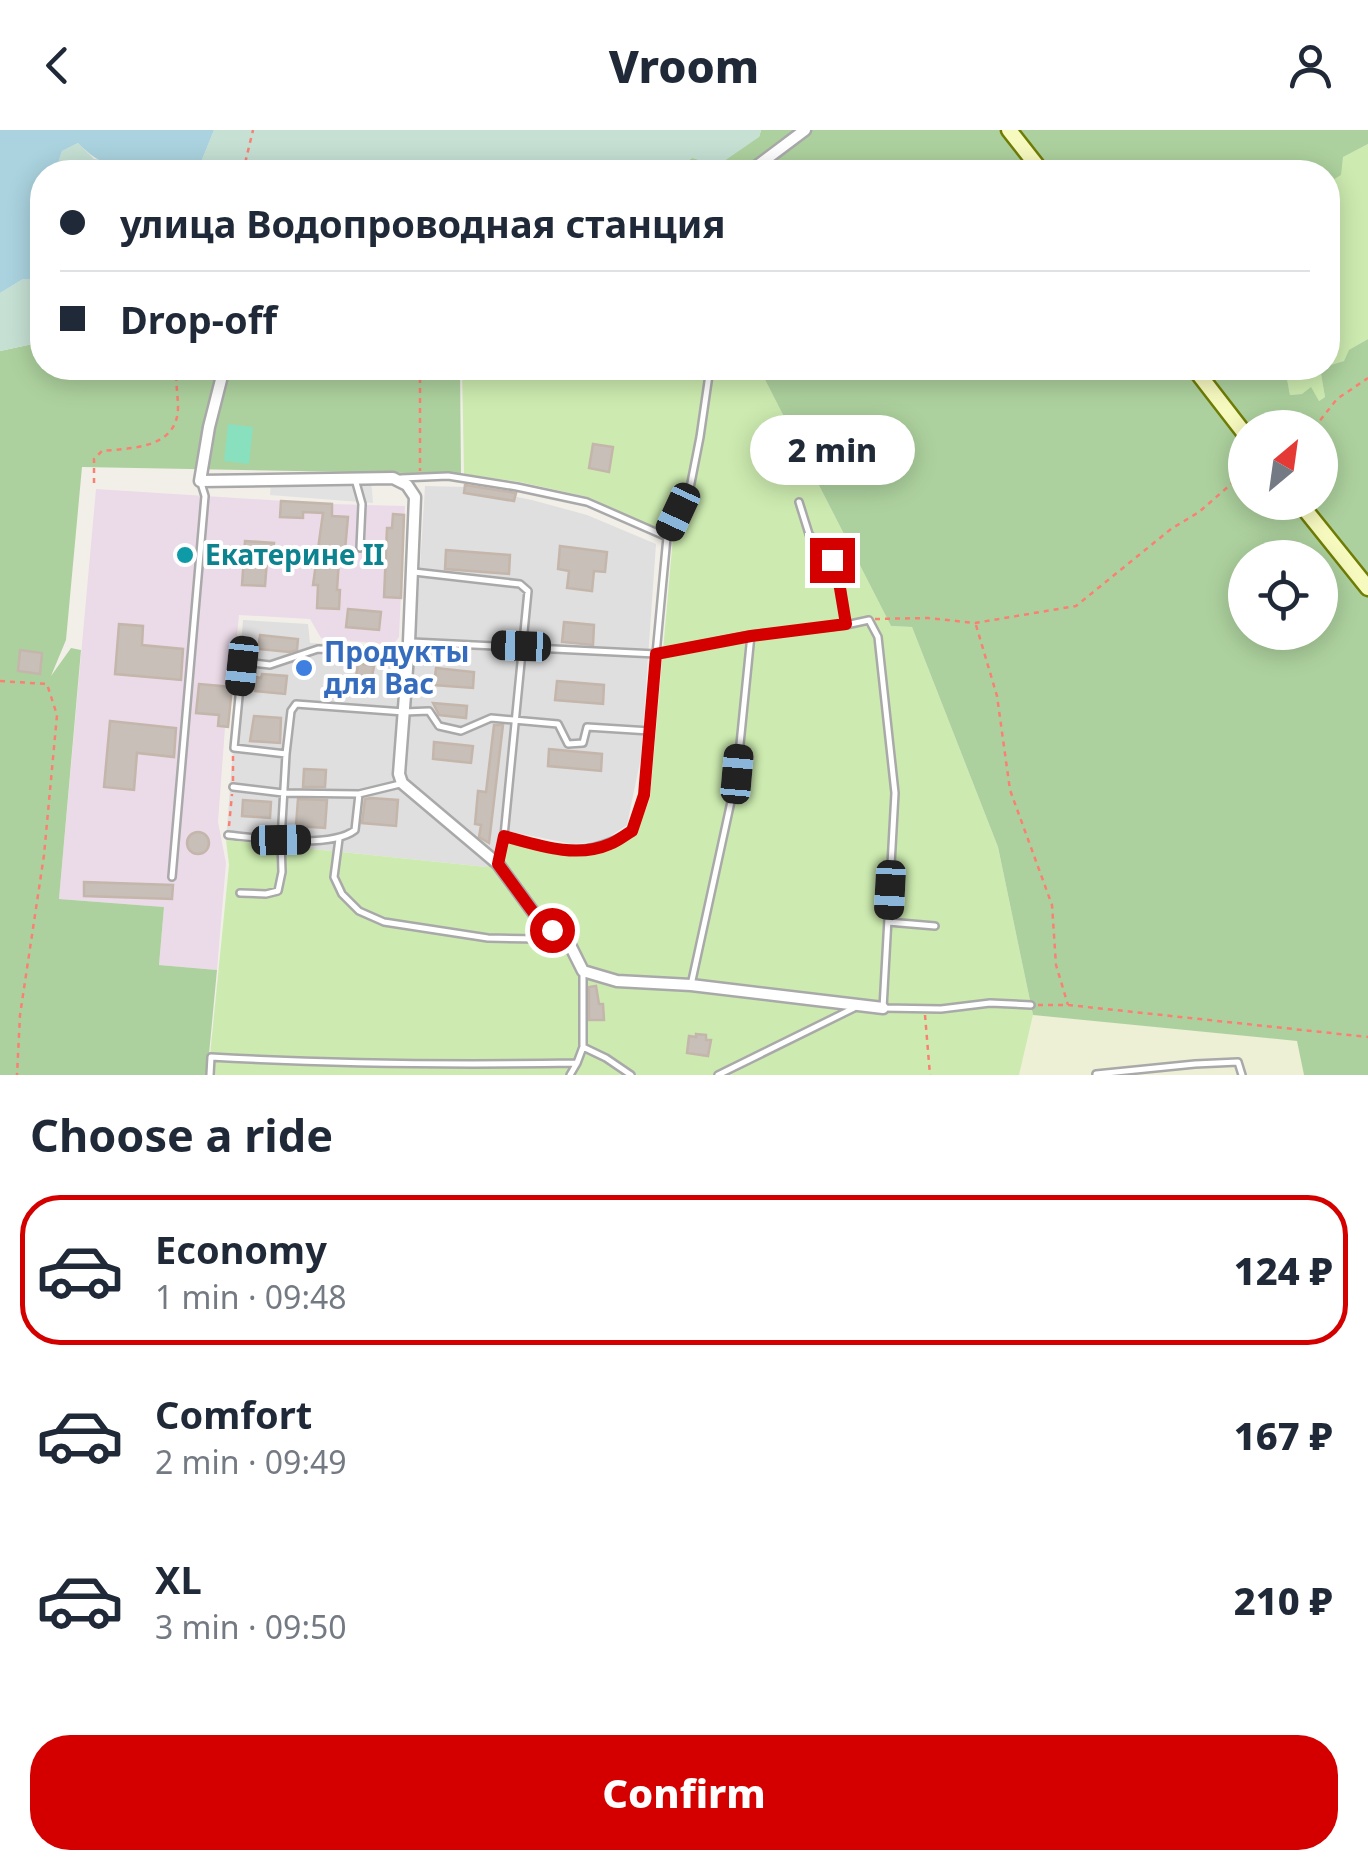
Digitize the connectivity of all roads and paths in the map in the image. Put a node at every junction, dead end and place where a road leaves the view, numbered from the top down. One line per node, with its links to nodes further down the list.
1 (252, 130): 4 (path)
2 (805, 130): 5 (street)
3 (1010, 130): 6 (street)
4 (246, 160)
5 (765, 160)
6 (1033, 160)
7 (1368, 378): 13 (path)
8 (177, 380): 19 (path)
9 (221, 380): 18 (street)
10 (420, 380): 16 (path)
11 (708, 380): 23 (lane)
12 (1203, 380): 14 (street)
13 (1328, 410)
14 (1228, 412)
15 (393, 478): 16 (lane); 17 (street); 25 (street)
16 (420, 478): 23 (lane)
17 (356, 479): 18 (street); 24 (lane)
18 (200, 480): 48 (lane)
19 (94, 483)
20 (1228, 487): 28 (path)
21 (799, 502): 29 (lane)
22 (1313, 520): 26 (street)
23 (667, 537): 33 (lane)
24 (360, 548)
25 (411, 572): 31 (street); 32 (lane)
26 (1368, 588)
27 (882, 618): 28 (path)
28 (975, 623): 57 (path)
29 (846, 624): 30 (lane); 50 (lane)
30 (751, 636): 33 (lane); 54 (lane)
31 (408, 646): 32 (lane); 35 (street); 38 (lane)
32 (521, 646): 33 (lane); 36 (lane)
33 (656, 654): 37 (lane)
34 (0, 681): 64 (path)
35 (404, 712): 36 (lane); 38 (lane); 39 (street)
36 (515, 719): 37 (lane); 44 (lane)
37 (650, 731): 44 (lane)
38 (286, 754): 41 (lane)
39 (402, 783): 42 (lane); 47 (street)
40 (233, 788): 41 (lane)
41 (283, 792): 42 (lane); 45 (lane)
42 (360, 794): 46 (lane)
43 (228, 836): 45 (lane)
44 (504, 836): 47 (lane)
45 (281, 840): 46 (lane); 49 (lane)
46 (339, 840): 52 (lane)
47 (498, 864): 52 (street)
48 (172, 877)
49 (240, 893)
50 (888, 922): 51 (lane); 58 (lane)
51 (935, 926)
52 (552, 930): 53 (street)
53 (583, 971): 54 (street); 61 (lane)
54 (691, 985): 56 (street)
55 (1031, 1004): 57 (path); 59 (lane)
56 (860, 1005): 58 (street); 68 (lane)
57 (1068, 1006): 60 (path)
58 (883, 1008): 59 (lane)
59 (924, 1009): 69 (path)
60 (1368, 1037)
61 (582, 1047): 62 (lane); 67 (lane)
62 (578, 1062): 65 (lane); 66 (lane)
63 (1096, 1074): 70 (lane)
64 (17, 1075)
65 (210, 1075)
66 (570, 1075)
67 (630, 1075)
68 (718, 1075)
69 (930, 1075)
70 (1242, 1075)

